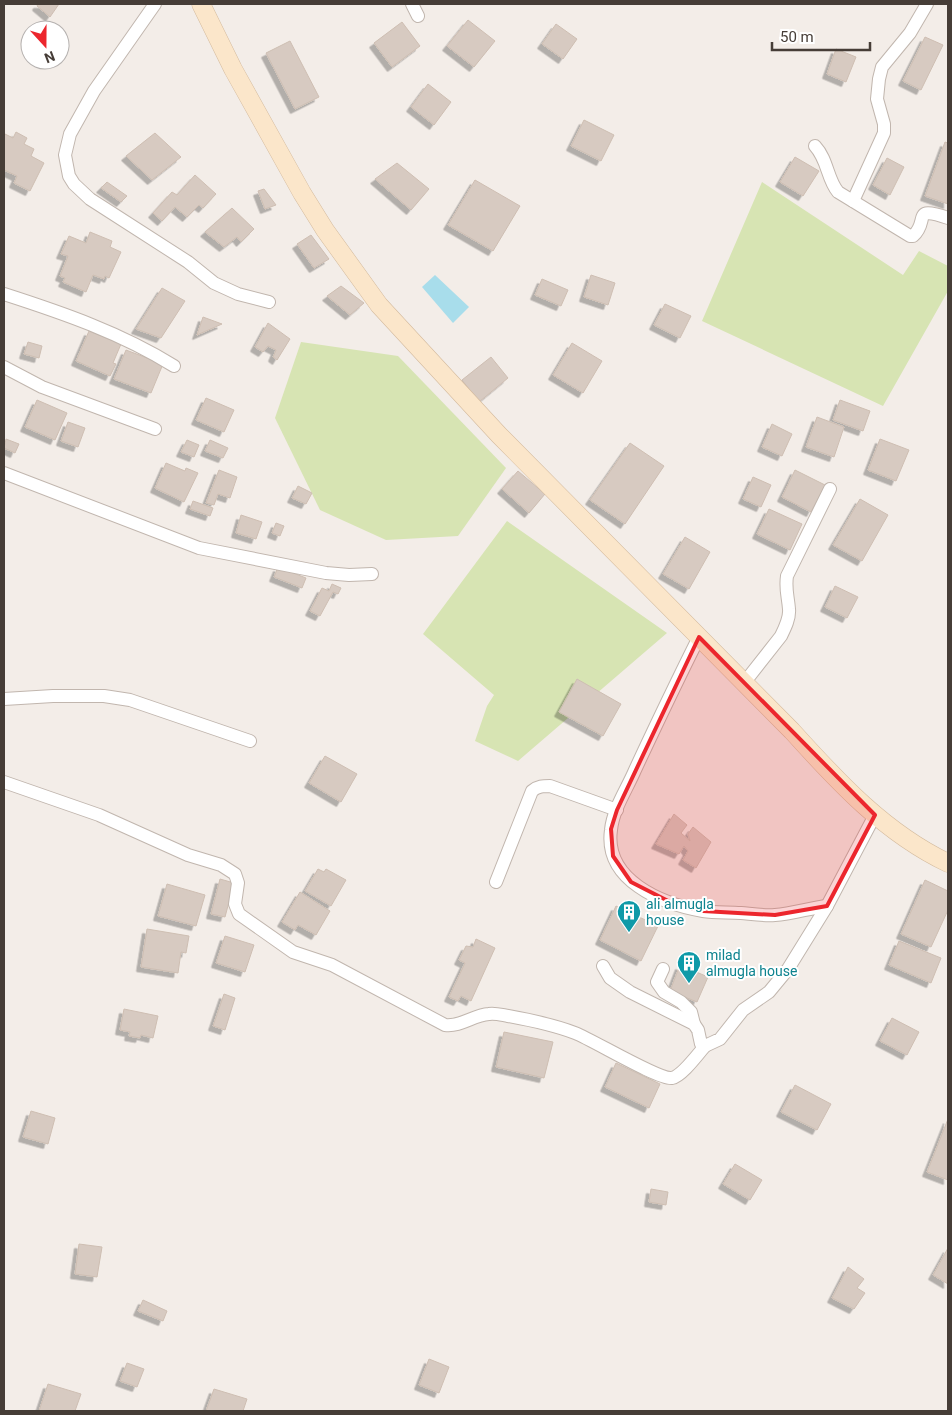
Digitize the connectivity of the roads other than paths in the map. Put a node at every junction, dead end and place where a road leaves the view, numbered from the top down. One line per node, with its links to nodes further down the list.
1 (155, 4): 10 (street)
2 (201, 4): 17 (street)
3 (412, 4): 5 (street)
4 (927, 4): 7 (street)
5 (418, 16)
6 (815, 146): 7 (street)
7 (853, 201): 8 (street)
8 (948, 218)
9 (4, 294): 11 (street)
10 (269, 302)
11 (174, 366)
12 (4, 367): 13 (street)
13 (155, 429)
14 (4, 472): 16 (street)
15 (830, 489): 18 (street)
16 (372, 574)
17 (699, 637): 18 (street); 22 (street)
18 (744, 683): 23 (street)
19 (4, 699): 20 (street)
20 (250, 741)
21 (4, 782): 30 (street)
22 (617, 810): 25 (street); 26 (street)
23 (875, 815): 24 (street); 26 (street)
24 (948, 863)
25 (496, 882)
26 (827, 906): 30 (street)
27 (603, 966): 29 (street)
28 (663, 969): 29 (street)
29 (694, 1024): 30 (street)
30 (705, 1046)

